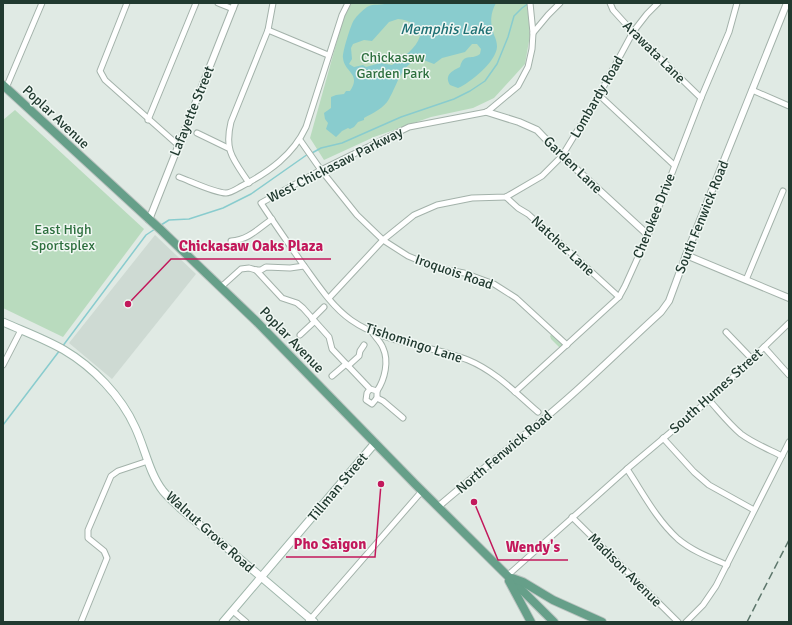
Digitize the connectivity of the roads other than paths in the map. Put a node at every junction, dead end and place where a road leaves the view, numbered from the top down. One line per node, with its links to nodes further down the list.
1 (42, 3): 18 (street)
2 (127, 3): 24 (street)
3 (196, 3): 24 (street)
4 (218, 3): 13 (street)
5 (273, 3): 14 (street)
6 (348, 3): 17 (street)
7 (560, 3): 16 (street)
8 (610, 3): 15 (street, Arawata Lane)
9 (658, 3): 15 (street, Lombardy Road)
10 (737, 3): 21 (street, Cherokee Drive)
11 (787, 3): 19 (street, South Fenwick Road)
12 (530, 4): 16 (street, West Chickasaw Parkway)
13 (234, 6): 27 (street, Lafayette Street)
14 (268, 30): 17 (street); 28 (street)
15 (633, 32): 20 (street, Lombardy Road); 21 (street, Arawata Lane)
16 (533, 34): 23 (street, West Chickasaw Parkway)
17 (328, 55): 26 (street)
18 (4, 87): 38 (main road, Poplar Avenue)
19 (752, 90): 22 (street); 42 (street, South Fenwick Road)
20 (599, 95): 29 (street, Lombardy Road); 30 (street)
21 (701, 98): 30 (street, Cherokee Drive)
22 (789, 106)
23 (487, 112): 29 (street, Garden Lane); 31 (street, West Chickasaw Parkway)
24 (148, 120): 27 (street)
25 (197, 133): 28 (street)
26 (300, 140): 31 (street, Iroquois Road); 33 (street)
27 (178, 145): 38 (street, Lafayette Street)
28 (228, 148): 33 (street)
29 (562, 156): 35 (street, Lombardy Road); 39 (street, Garden Lane)
30 (674, 165): 39 (street, Cherokee Drive)
31 (321, 170): 36 (street, West Chickasaw Parkway); 40 (street, Iroquois Road)
32 (179, 177): 33 (street)
33 (249, 183)
34 (783, 191): 45 (street)
35 (506, 197): 40 (street, Lombardy Road); 47 (street, Natchez Lane)
36 (261, 203): 37 (street, Tishomingo Lane)
37 (272, 219): 41 (street); 43 (street, Tishomingo Lane)
38 (149, 220): 46 (main road, Poplar Avenue)
39 (648, 235): 47 (street, Cherokee Drive)
40 (383, 240): 48 (street, Lombardy Road); 59 (street, Iroquois Road)
41 (231, 241)
42 (686, 255): 45 (street); 70 (street, South Fenwick Road)
43 (304, 266): 44 (street); 48 (street, Tishomingo Lane)
44 (256, 270): 46 (street); 51 (street)
45 (746, 280): 49 (street)
46 (220, 286): 76 (main road, Poplar Avenue)
47 (619, 297): 59 (street, Cherokee Drive)
48 (329, 298): 55 (street, Tishomingo Lane)
49 (789, 298)
50 (324, 307): 51 (street)
51 (313, 320): 57 (street); 63 (street)
52 (3, 322): 54 (main road, Walnut Grove Road)
53 (789, 323): 60 (street, South Humes Street)
54 (21, 330): 62 (street); 78 (main road, Walnut Grove Road)
55 (371, 332): 67 (street); 68 (street, Tishomingo Lane)
56 (726, 332): 61 (street)
57 (300, 335)
58 (364, 345): 63 (street)
59 (567, 345): 68 (street, Cherokee Drive)
60 (764, 347): 61 (street, South Humes Street); 64 (street)
61 (751, 358): 71 (street, South Humes Street)
62 (3, 365)
63 (347, 365): 65 (street); 66 (street)
64 (789, 375)
65 (332, 376)
66 (370, 389): 67 (street); 69 (street)
67 (377, 391): 69 (street)
68 (515, 392): 72 (street, Tishomingo Lane)
69 (378, 398): 73 (street)
70 (568, 398): 81 (street, North Fenwick Road)
71 (708, 400): 74 (street, South Humes Street); 77 (street)
72 (538, 412)
73 (402, 418)
74 (663, 438): 79 (street, South Humes Street); 82 (street)
75 (789, 442): 77 (street)
76 (375, 443): 80 (main road, Poplar Avenue); 86 (main road, Tillman Street)
77 (782, 456): 82 (street)
78 (148, 461): 86 (main road, Walnut Grove Road); 89 (street)
79 (627, 469): 83 (street, South Humes Street); 84 (street)
80 (422, 491): 81 (main road, Poplar Avenue); 88 (street)
81 (439, 506): 85 (main road, Poplar Avenue)
82 (754, 510): 84 (street)
83 (572, 518): 85 (street, South Humes Street); 95 (street, Madison Avenue)
84 (727, 565): 96 (street)
85 (507, 576): 92 (main road); 93 (main road, Poplar Avenue); 94 (main road)
86 (260, 578): 87 (main road, Tillman Street); 88 (main road, Walnut Grove Road)
87 (233, 611): 90 (main road, Tillman Street); 91 (street)
88 (311, 621)
89 (81, 622)
90 (223, 622)
91 (246, 622)
92 (532, 622)
93 (554, 622)
94 (602, 622)
95 (678, 622)
96 (686, 622)

